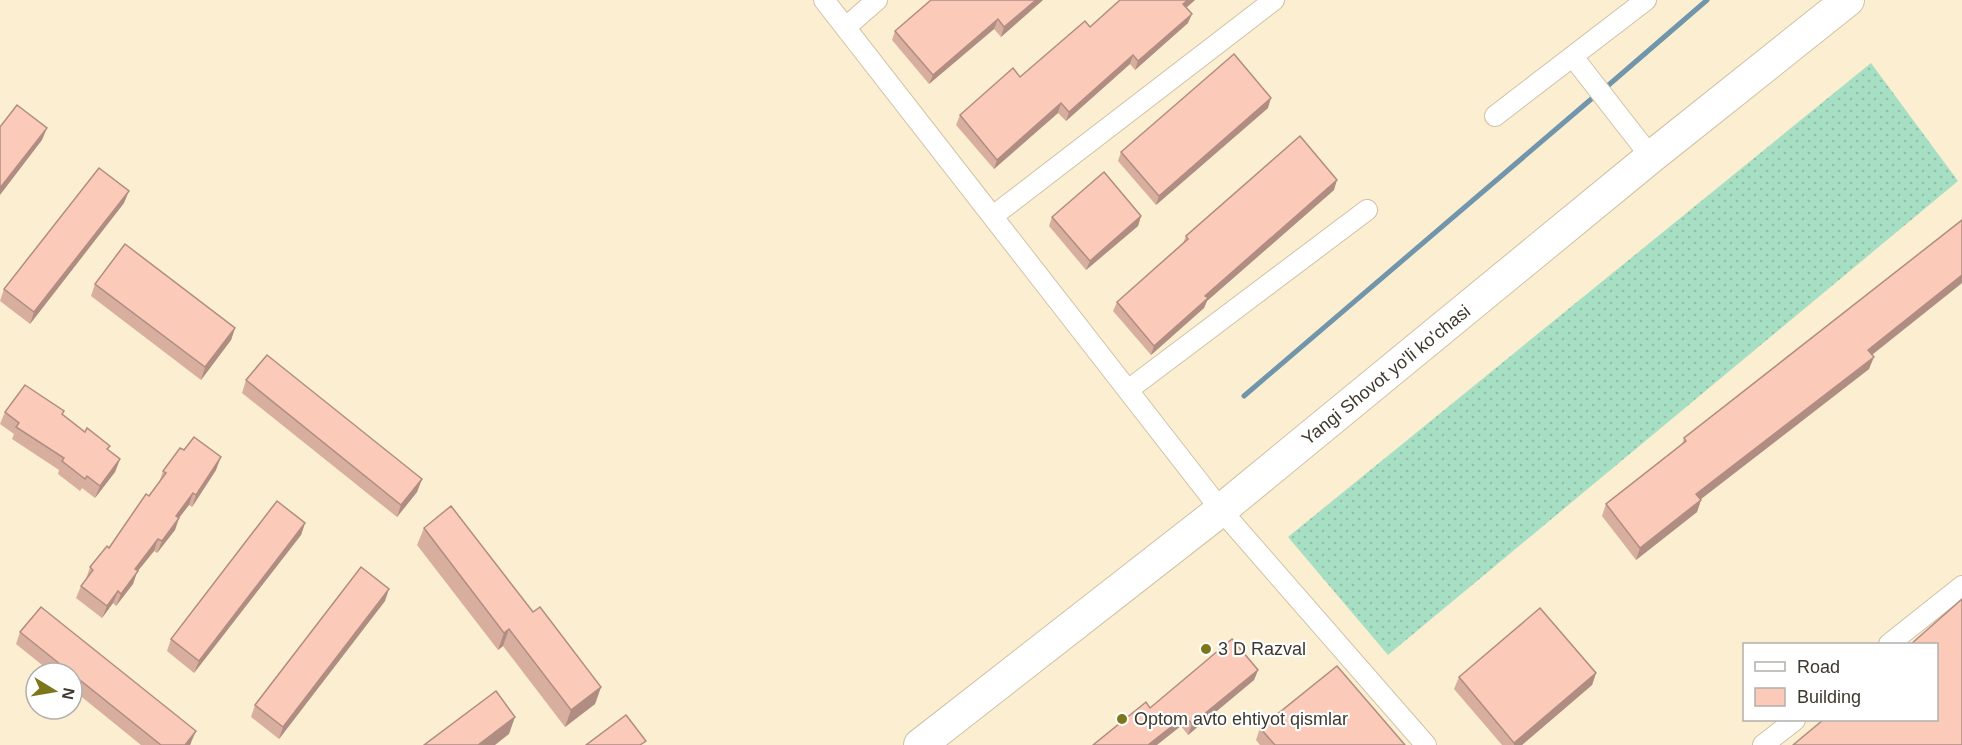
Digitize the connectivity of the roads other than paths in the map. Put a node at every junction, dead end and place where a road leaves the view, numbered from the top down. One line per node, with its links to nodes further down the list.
1 (824, 0): 6 (street)
2 (877, 0): 6 (street)
3 (1274, 0): 11 (street)
4 (1646, 0): 7 (street)
5 (1848, 0): 9 (main road, Yangi Shovot yo'li ko'chasi)
6 (846, 27): 11 (street)
7 (1573, 57): 8 (street); 9 (street)
8 (1495, 116)
9 (1651, 157): 13 (main road, Yangi Shovot yo'li ko'chasi)
10 (1367, 210): 12 (street)
11 (993, 216): 12 (street)
12 (1128, 390): 13 (street)
13 (1221, 510): 17 (main road, Yangi Shovot yo'li ko'chasi); 18 (street)
14 (1962, 586): 15 (street)
15 (1891, 643)
16 (1794, 721): 19 (street)
17 (920, 745)
18 (1426, 745)
19 (1763, 745)

